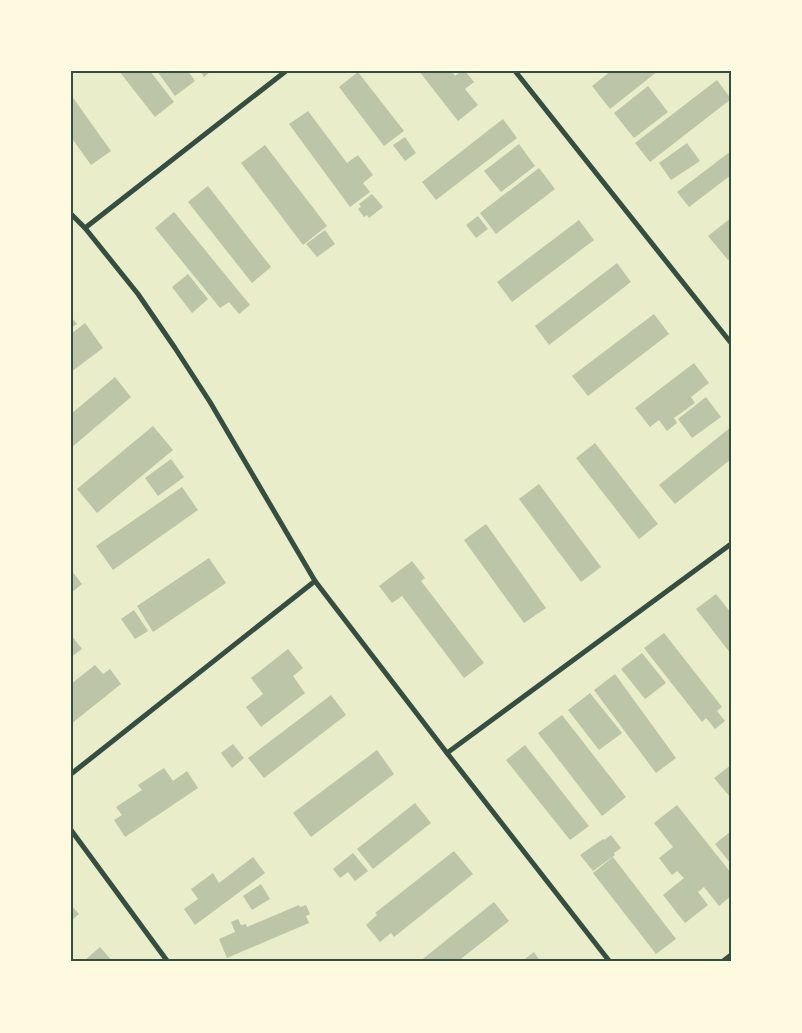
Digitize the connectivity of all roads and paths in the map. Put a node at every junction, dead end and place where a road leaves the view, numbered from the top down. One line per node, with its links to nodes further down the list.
1 (286, 71): 4 (street)
2 (515, 71): 5 (street)
3 (71, 214): 4 (street)
4 (85, 228): 7 (street)
5 (731, 343)
6 (731, 544): 8 (street)
7 (315, 581): 8 (street); 9 (street)
8 (447, 754): 13 (street)
9 (71, 774)
10 (71, 830): 12 (street)
11 (731, 955): 14 (street)
12 (168, 962)
13 (610, 962)
14 (722, 962)

